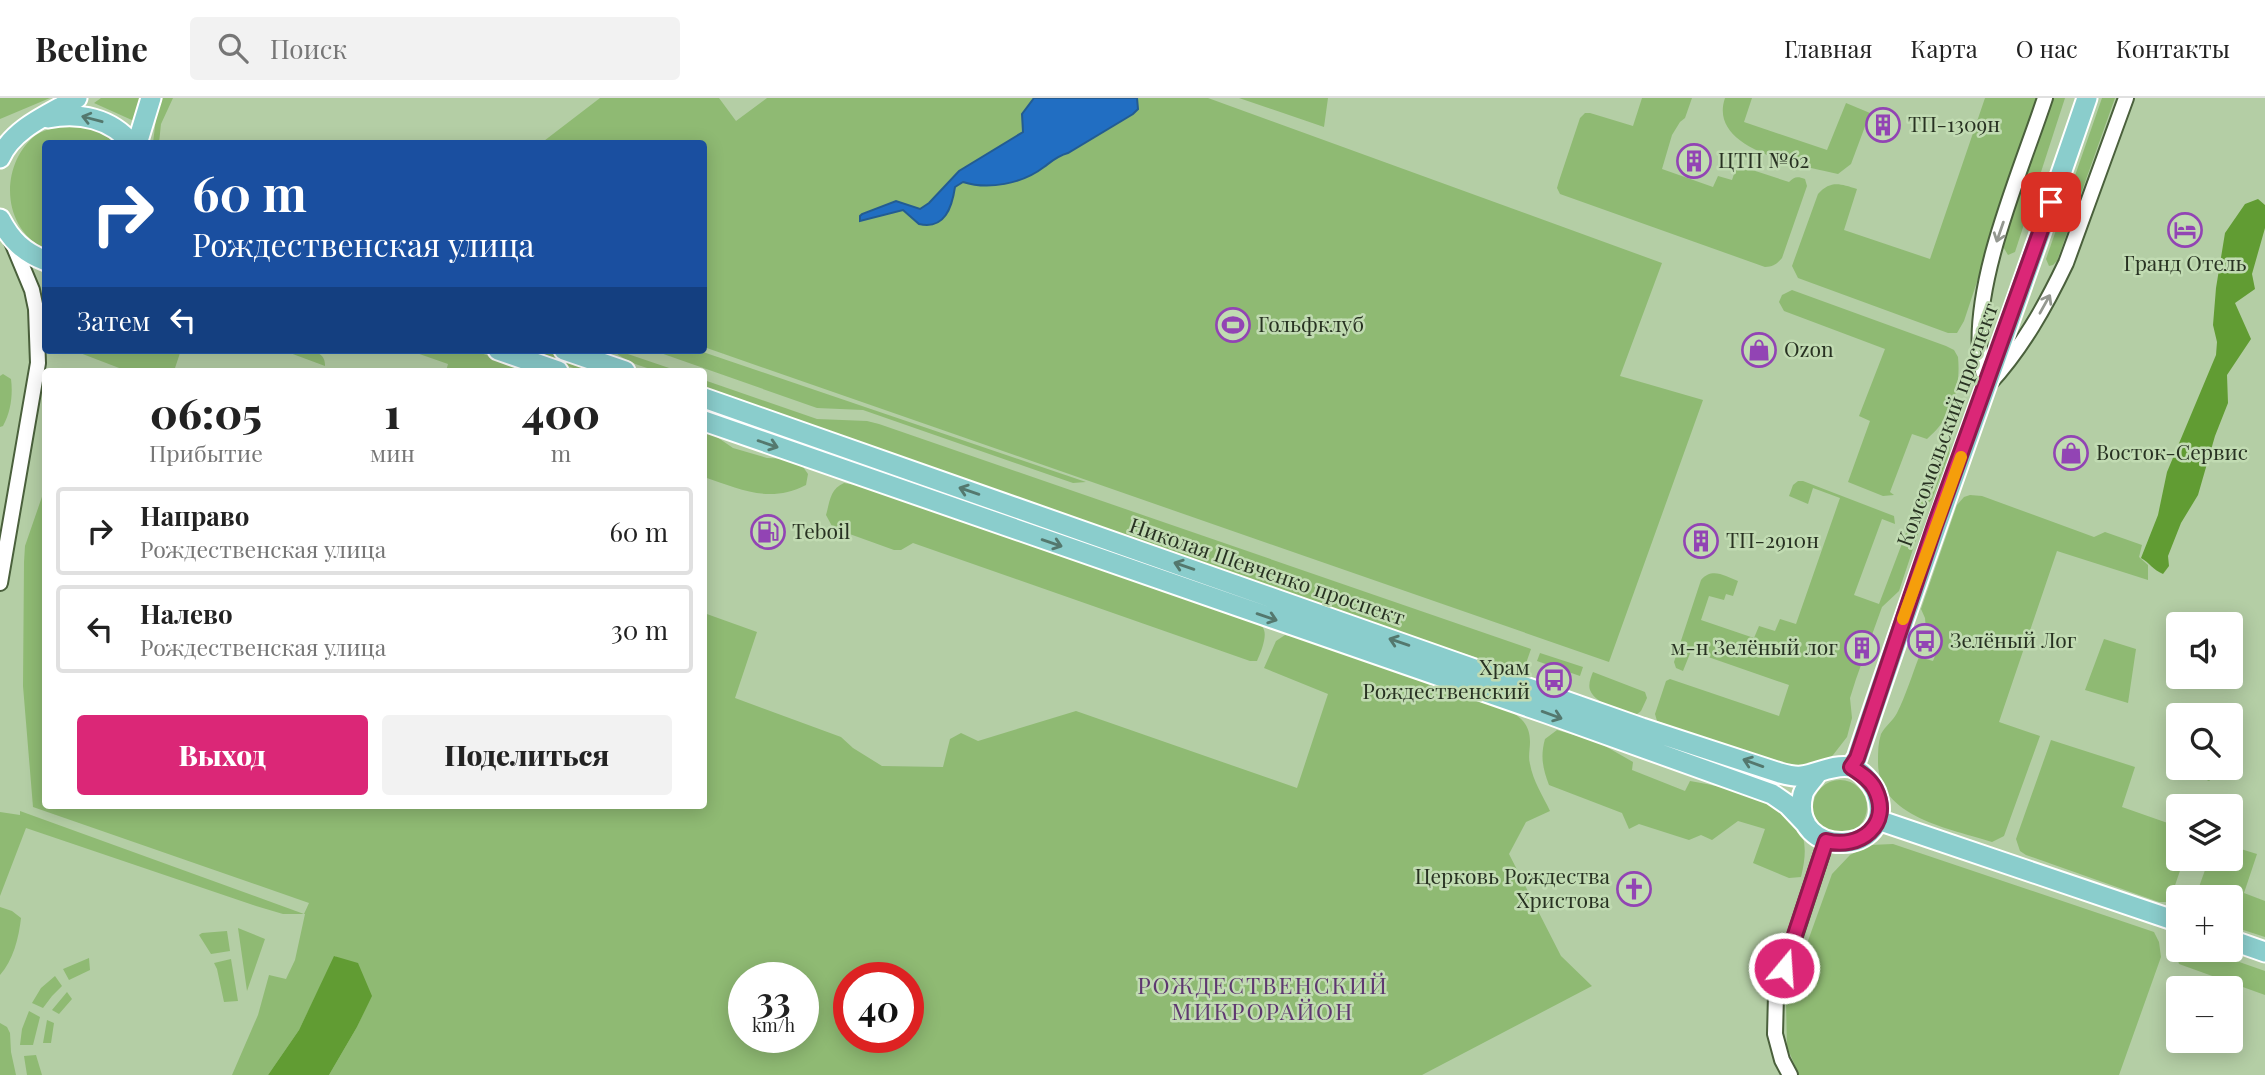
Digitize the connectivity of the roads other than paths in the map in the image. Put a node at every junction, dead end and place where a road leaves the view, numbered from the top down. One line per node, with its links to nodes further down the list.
1 (77, 98): 6 (main road)
2 (151, 98): 10 (main road)
3 (2045, 98): 21 (street, one-way to 21)
4 (2087, 98): 21 (main road, Комсомольский проспект)
5 (2126, 98): 21 (street, one-way to 5)
6 (44, 118): 7 (main road); 9 (main road, one-way to 6)
7 (23, 129): 8 (main road); 11 (main road)
8 (0, 135)
9 (130, 140)
10 (136, 140)
11 (0, 158)
12 (0, 219): 13 (main road)
13 (9, 237): 14 (main road); 18 (street)
14 (42, 260)
15 (42, 354): 18 (street)
16 (509, 354): 19 (main road)
17 (576, 354): 20 (main road)
18 (38, 363): 26 (street)
19 (549, 368)
20 (616, 368)
21 (1986, 387): 27 (main road, Комсомольский проспект)
22 (707, 399): 24 (main road, Николая Шевченко проспект)
23 (707, 422): 25 (main road, Николая Шевченко проспект, one-way to 25)
24 (839, 446): 25 (main road); 28 (main road, Николая Шевченко проспект, one-way to 24)
25 (832, 466): 30 (main road, Николая Шевченко проспект, one-way to 30)
26 (0, 583)
27 (1851, 767): 28 (main road); 29 (main road)
28 (1818, 772): 30 (main road)
29 (1878, 820): 31 (main road); 32 (main road)
30 (1806, 824): 31 (main road)
31 (1826, 841): 35 (street)
32 (2166, 918)
33 (2243, 944): 34 (main road)
34 (2265, 952)
35 (1790, 1075)

